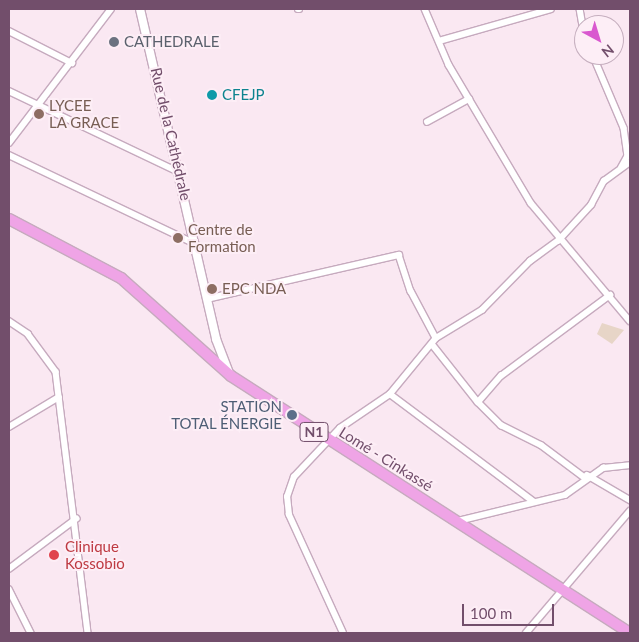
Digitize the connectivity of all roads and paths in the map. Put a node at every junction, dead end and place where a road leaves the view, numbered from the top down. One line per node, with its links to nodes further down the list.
1 (111, 9): 7 (street)
2 (140, 9): 18 (street, Rue de la Cathédrale)
3 (425, 9): 6 (street)
4 (551, 9): 6 (street)
5 (9, 31): 7 (street)
6 (439, 40): 10 (street)
7 (72, 63): 11 (street)
8 (596, 65): 14 (street)
9 (9, 91): 11 (street)
10 (469, 99): 12 (street); 20 (street)
11 (39, 105): 13 (street); 18 (street)
12 (427, 122)
13 (9, 143)
14 (629, 144): 17 (street)
15 (9, 155): 21 (street)
16 (630, 162): 17 (street)
17 (621, 168): 20 (street)
18 (181, 173): 21 (street, Rue de la Cathédrale)
19 (9, 219): 27 (highway, Lomé - Cinkassé / N1)
20 (558, 241): 22 (street); 26 (street)
21 (198, 245): 23 (street, Rue de la Cathédrale)
22 (610, 295): 25 (street); 30 (street)
23 (210, 298): 26 (street); 27 (street, Rue de la Cathédrale)
24 (9, 321): 29 (street)
25 (630, 321)
26 (434, 341): 28 (street); 30 (street)
27 (230, 376): 32 (highway, Lomé - Cinkassé / N1)
28 (390, 394): 32 (street); 36 (street)
29 (59, 397): 31 (street); 38 (street)
30 (478, 402): 34 (street)
31 (9, 427)
32 (327, 440): 39 (highway, Lomé - Cinkassé / N1); 45 (street)
33 (630, 465): 34 (street)
34 (586, 476): 35 (street); 36 (street)
35 (630, 500)
36 (533, 501): 39 (street)
37 (630, 511): 42 (street)
38 (76, 520): 40 (street); 44 (street)
39 (457, 521): 42 (highway, Lomé - Cinkassé / N1)
40 (9, 569)
41 (9, 589): 43 (street)
42 (566, 591): 46 (street); 47 (highway, Lomé - Cinkassé / N1)
43 (31, 633)
44 (88, 633)
45 (343, 633)
46 (526, 633)
47 (630, 633)

